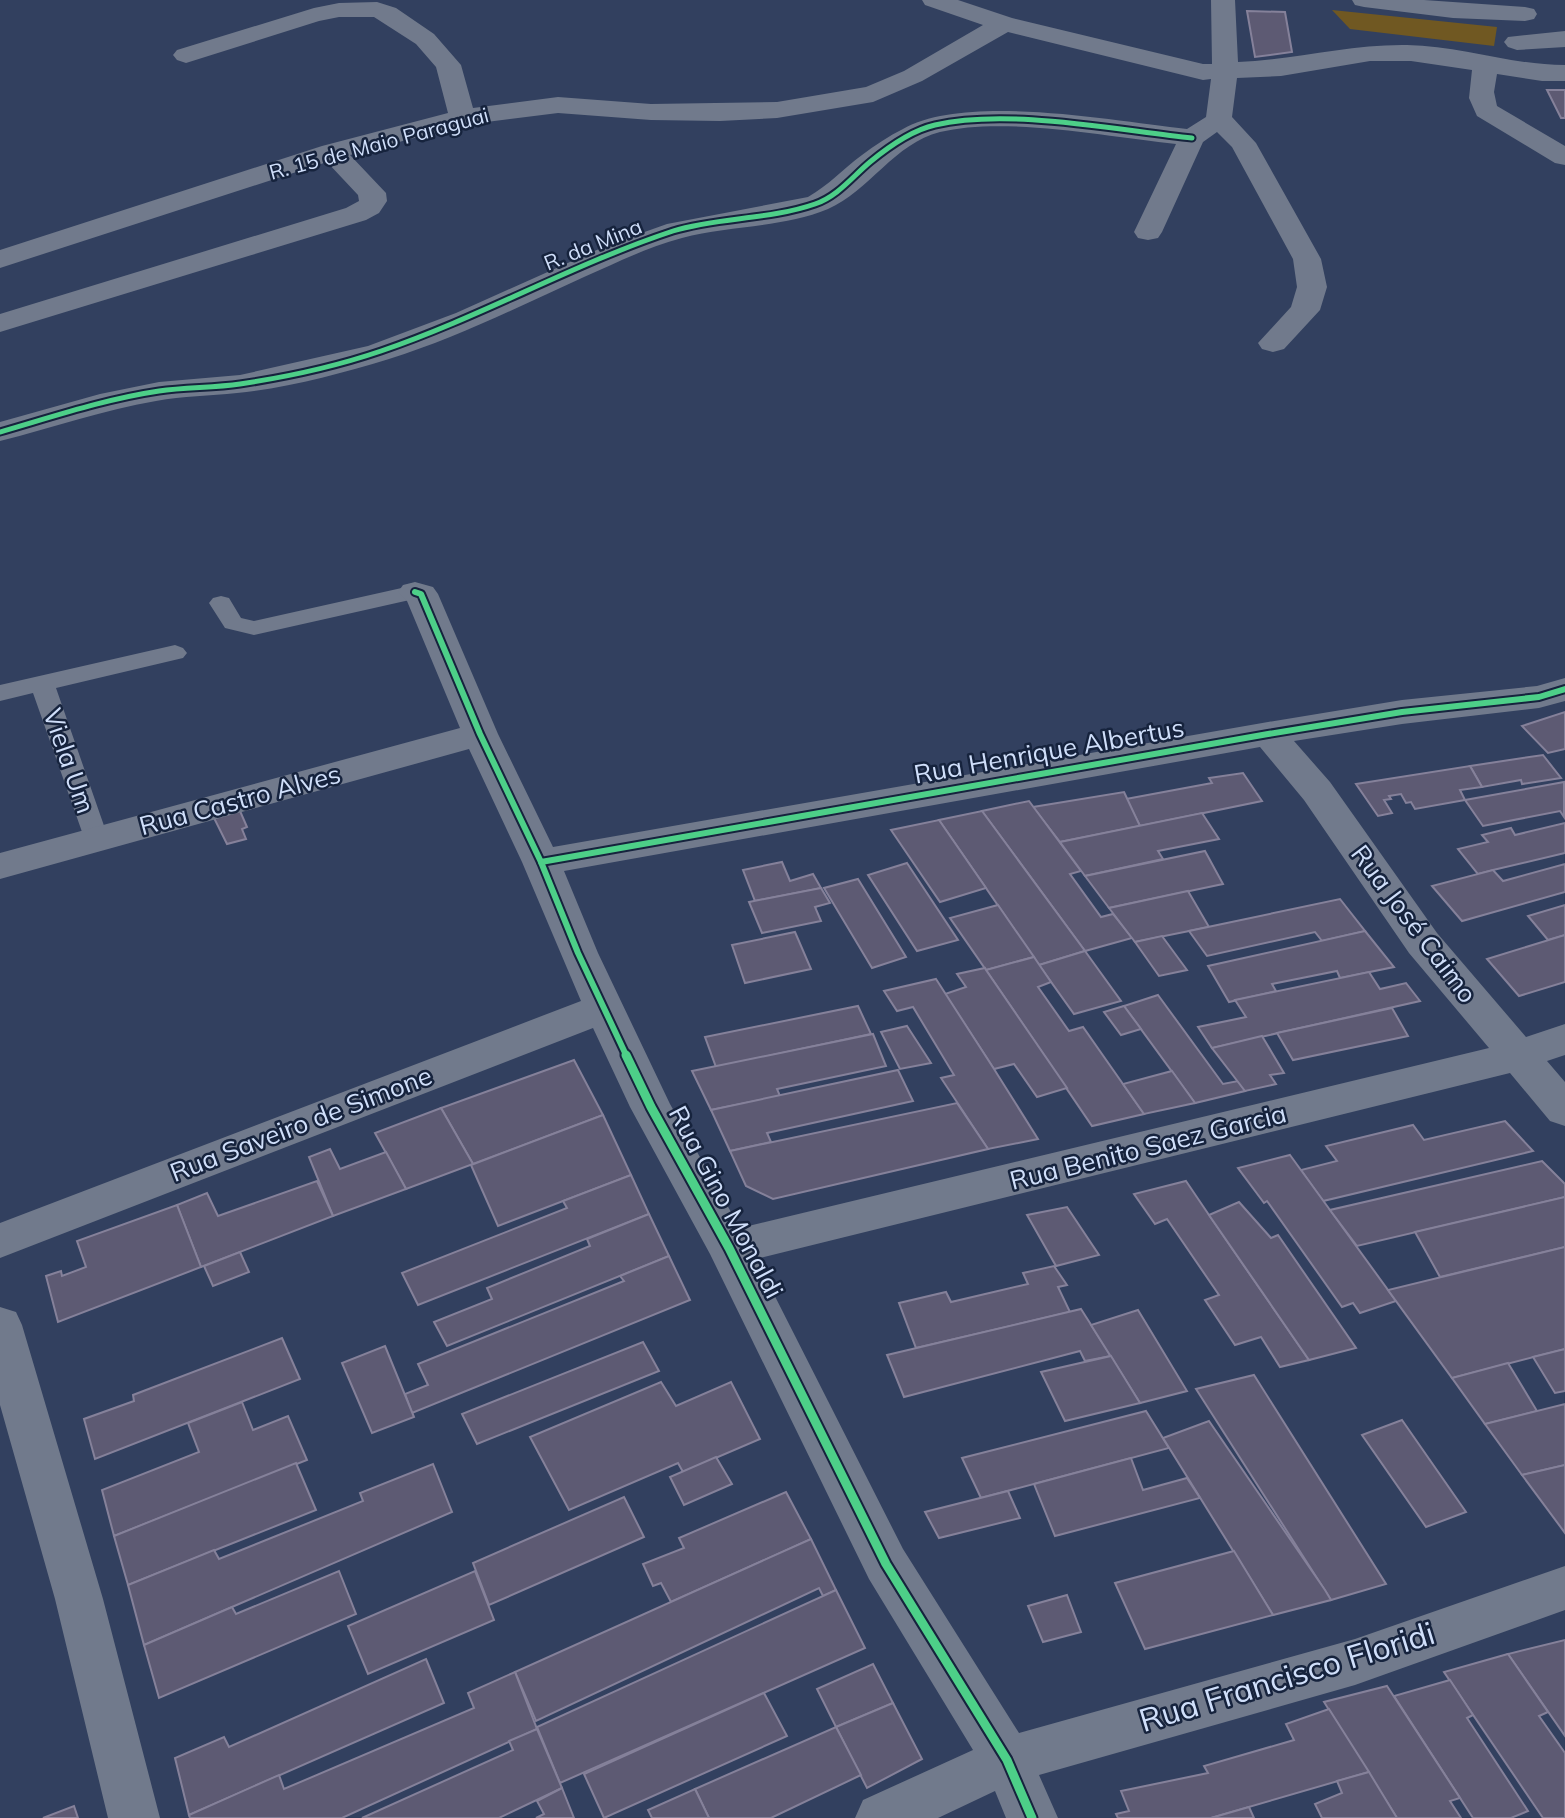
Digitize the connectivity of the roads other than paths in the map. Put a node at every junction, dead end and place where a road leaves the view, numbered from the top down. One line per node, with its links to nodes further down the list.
1 (934, 0): 5 (street)
2 (1223, 0): 10 (street)
3 (1364, 0): 4 (street)
4 (1526, 7): 7 (street)
5 (1004, 24): 10 (street); 12 (street, R. 15 de Maio Paraguai)
6 (1565, 39): 7 (street)
7 (1517, 42): 9 (street)
8 (186, 55): 12 (street)
9 (1488, 63): 10 (street); 11 (street); 16 (street)
10 (1225, 72): 13 (street)
11 (1565, 73)
12 (462, 117): 15 (street, R. 15 de Maio Paraguai)
13 (1219, 118): 14 (street); 20 (street)
14 (1192, 138): 17 (street); 21 (street, R. da Mina)
15 (332, 152): 18 (street, R. 15 de Maio Paraguai); 19 (street)
16 (1565, 157)
17 (1149, 232)
18 (0, 259)
19 (0, 323)
20 (1273, 342)
21 (0, 432)
22 (415, 592): 23 (lane); 28 (street, Rua Gino Monaldi)
23 (222, 603)
24 (175, 653): 25 (lane, Viela Um)
25 (42, 683): 27 (lane, Viela Um); 30 (lane, Viela Um)
26 (1565, 689): 29 (street, Rua Henrique Albertus)
27 (0, 693)
28 (480, 734): 30 (street, Rua Castro Alves); 31 (street, Rua Gino Monaldi)
29 (1268, 734): 31 (street, Rua Henrique Albertus); 35 (street, Rua José Caimo)
30 (96, 840): 32 (street, Rua Castro Alves)
31 (541, 862): 33 (street, Rua Gino Monaldi)
32 (0, 866)
33 (603, 1008): 37 (street, Rua Saveiro de Simone); 38 (street, Rua Gino Monaldi)
34 (1565, 1039): 35 (street, Rua Benito Saez Garcia)
35 (1518, 1056): 36 (street, Rua José Caimo); 38 (street, Rua Benito Saez Garcia)
36 (1565, 1110)
37 (0, 1241)
38 (729, 1248): 41 (street, Rua Gino Monaldi)
39 (0, 1325): 42 (street)
40 (1565, 1588): 41 (street, Rua Francisco Floridi)
41 (1007, 1760): 43 (street, Rua Francisco Floridi); 44 (street, Rua Gino Monaldi)
42 (134, 1818)
43 (881, 1818)
44 (1032, 1818)

